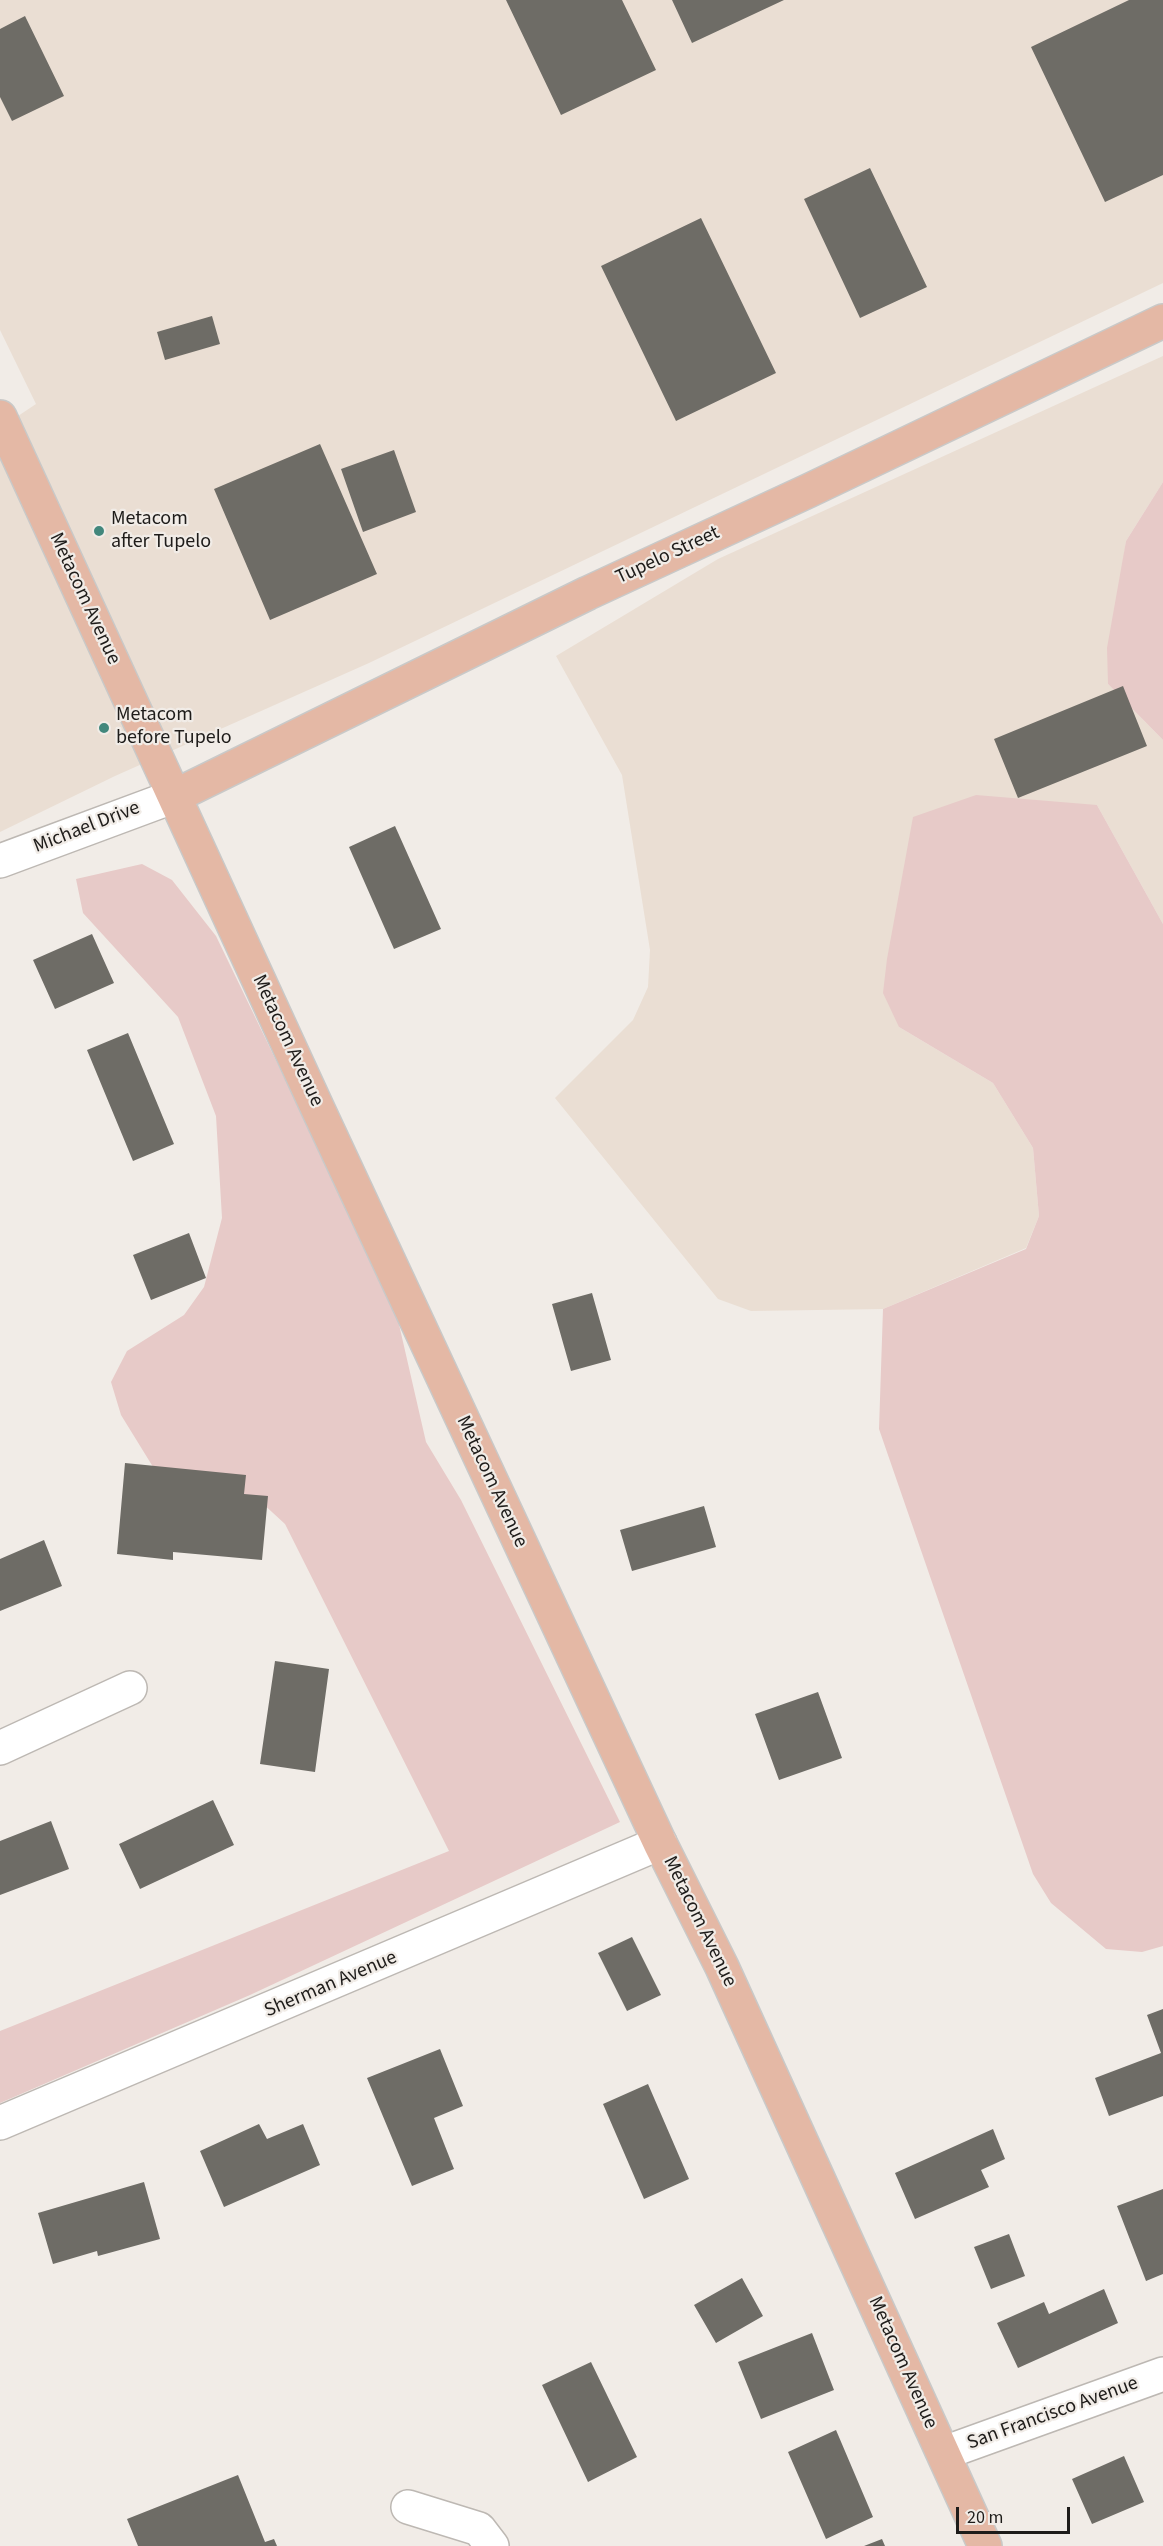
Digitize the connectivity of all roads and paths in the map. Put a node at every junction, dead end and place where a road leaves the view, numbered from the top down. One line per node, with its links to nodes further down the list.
1 (1163, 321): 3 (main road, Tupelo Street)
2 (0, 417): 3 (main road, Metacom Avenue)
3 (174, 796): 4 (street, Michael Drive); 7 (main road, Metacom Avenue)
4 (0, 861)
5 (130, 1688): 6 (street)
6 (0, 1748)
7 (660, 1843): 8 (street, Sherman Avenue); 10 (main road, Metacom Avenue)
8 (0, 2124)
9 (1163, 2374): 10 (street, San Francisco Avenue)
10 (944, 2454): 13 (main road, Metacom Avenue)
11 (408, 2507): 12 (street)
12 (492, 2546)
13 (985, 2546)

